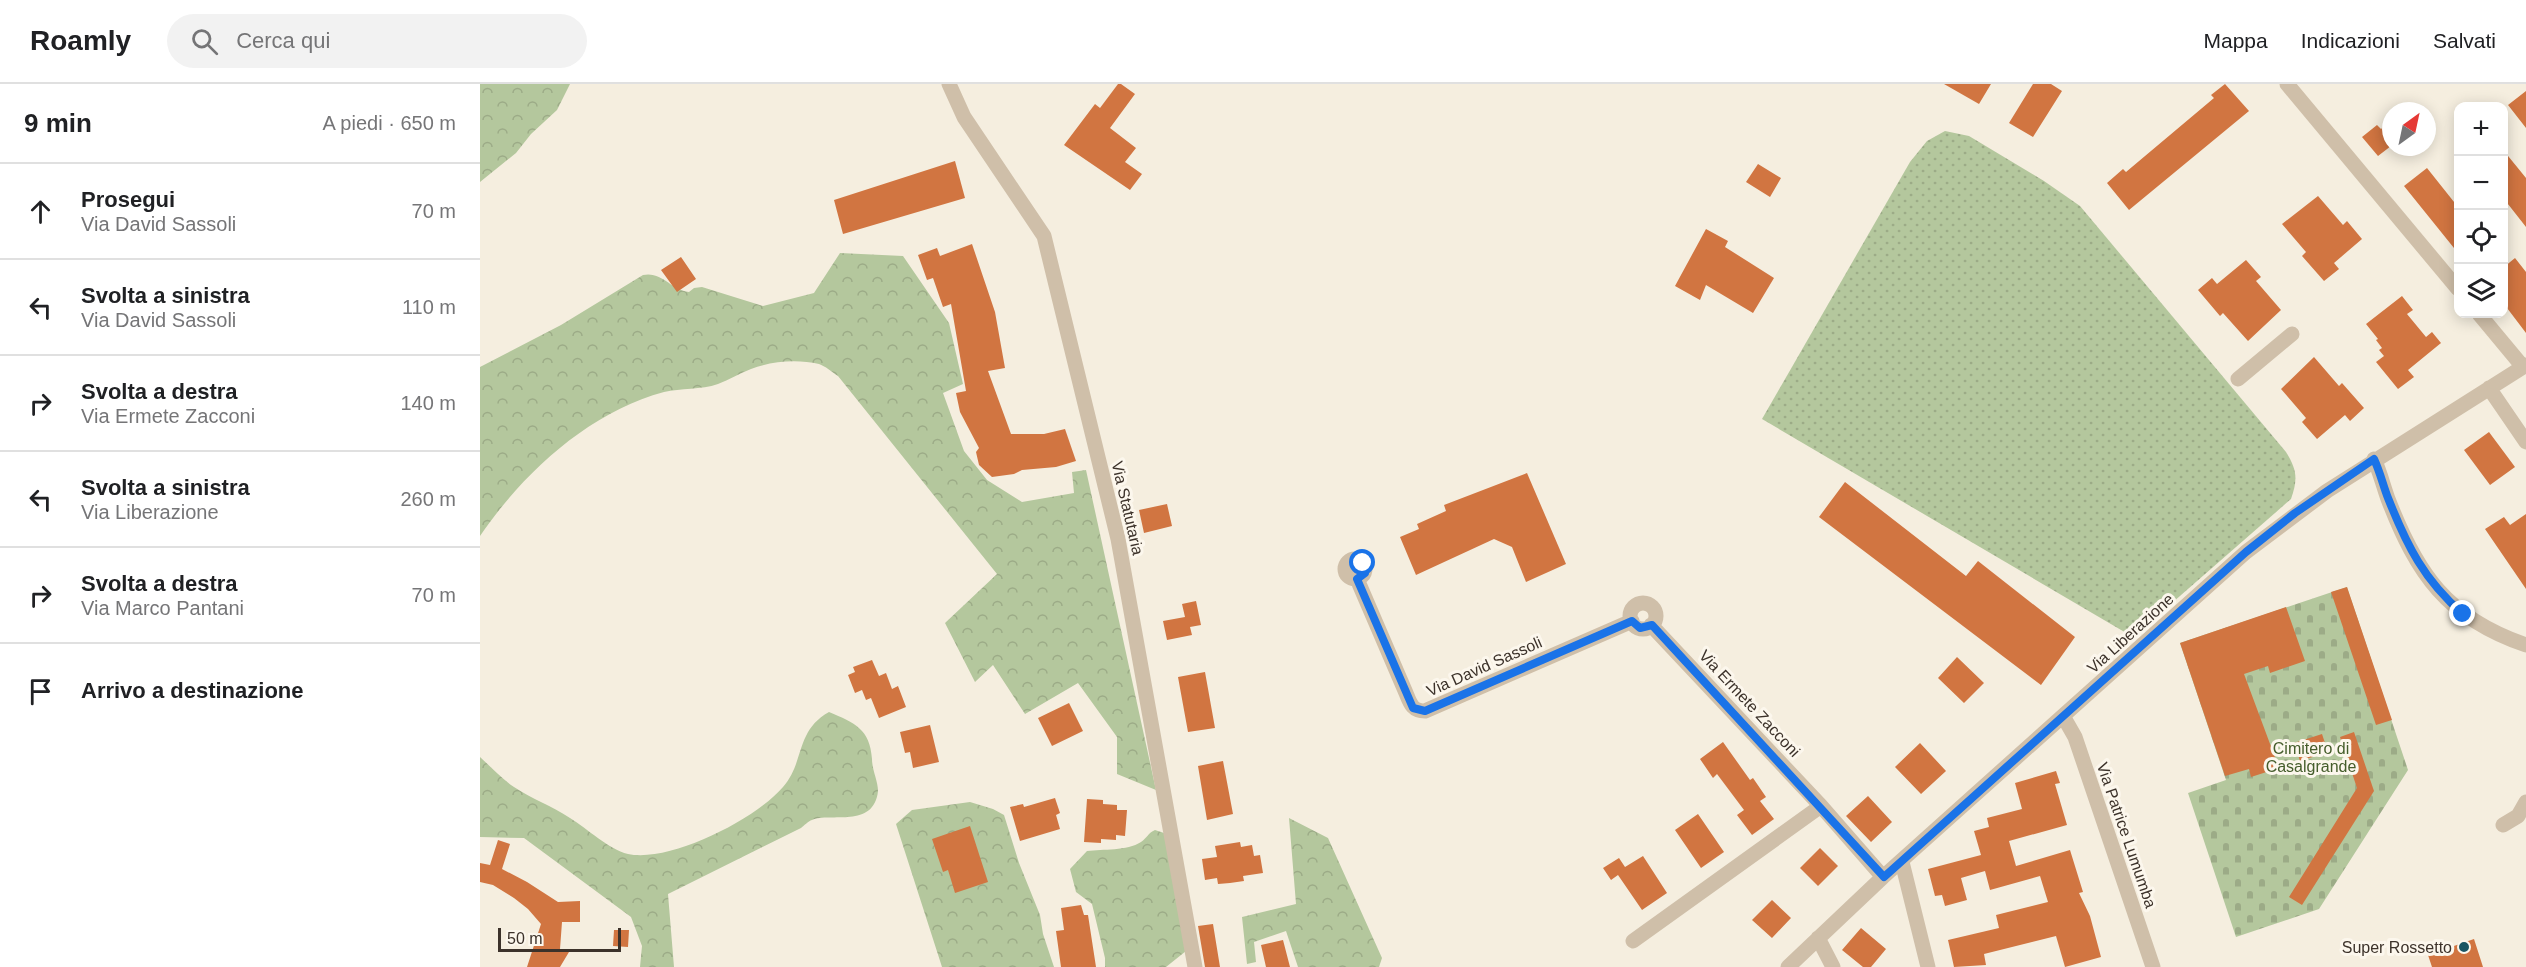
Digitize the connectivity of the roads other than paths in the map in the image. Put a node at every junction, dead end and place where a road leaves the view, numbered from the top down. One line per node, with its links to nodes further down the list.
1 (949, 84): 23 (street, Via Statutaria)
2 (2287, 84): 3 (street)
3 (2454, 284)
4 (2483, 318): 6 (street)
5 (2292, 334): 7 (street)
6 (2525, 366): 8 (street, Via Liberazione)
7 (2238, 379)
8 (2489, 388): 9 (street); 10 (street, Via Liberazione)
9 (2526, 442)
10 (2374, 459): 14 (street); 15 (street, Via Liberazione)
11 (1357, 579): 12 (street, Via David Sassoli)
12 (1632, 621): 13 (street); 13 (street)
13 (1652, 625): 17 (street, Via Ermete Zacconi)
14 (2526, 645)
15 (2063, 716): 19 (street, Via Liberazione); 27 (street, Via Patrice Lumumba)
16 (2526, 802): 18 (street)
17 (1821, 806): 20 (street, Via Ermete Zacconi); 22 (street)
18 (2503, 825)
19 (1902, 862): 20 (street, Via Liberazione); 26 (street)
20 (1884, 877): 21 (street, Via Liberazione)
21 (1818, 938): 24 (street, Via Liberazione); 25 (street)
22 (1633, 942)
23 (1191, 965)
24 (1788, 967)
25 (1833, 967)
26 (1928, 967)
27 (2153, 967)

